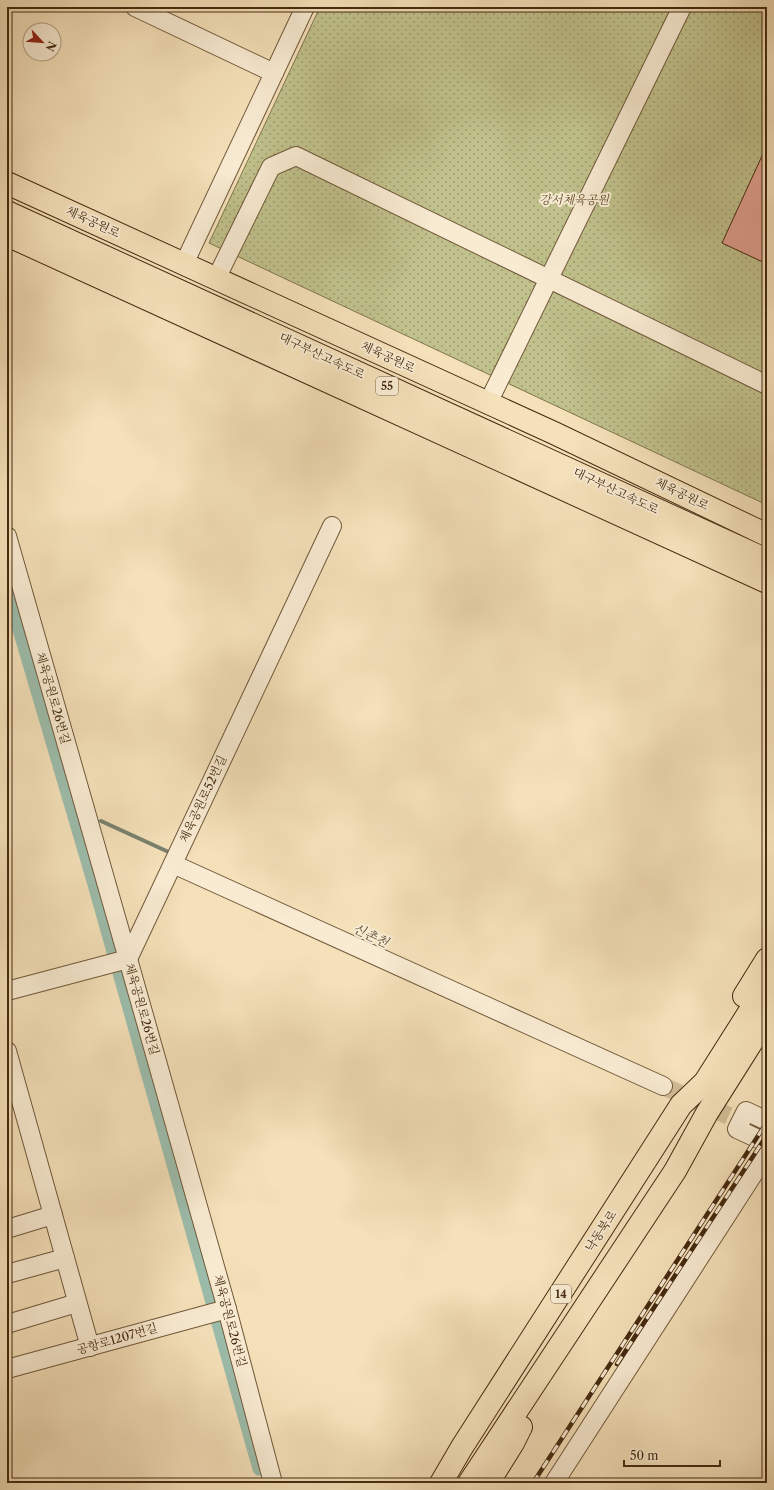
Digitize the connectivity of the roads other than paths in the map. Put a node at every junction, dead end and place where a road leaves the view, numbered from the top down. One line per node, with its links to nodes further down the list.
1 (135, 7): 4 (street)
2 (305, 7): 4 (street)
3 (682, 7): 10 (street)
4 (274, 73): 9 (street)
5 (7, 183): 9 (main road, 체육공원로)
6 (7, 212): 17 (main road, 대구부산고속도로 / 55)
7 (7, 235): 18 (main road, 대구부산고속도로 / 55)
8 (7, 241): 19 (main road)
9 (184, 264): 11 (main road, 체육공원로)
10 (549, 278): 11 (street); 12 (street); 13 (street)
11 (216, 279): 13 (main road, 체육공원로)
12 (767, 385)
13 (488, 403): 15 (main road, 체육공원로)
14 (332, 526): 20 (street, 체육공원로52번길)
15 (767, 535)
16 (7, 536): 21 (street, 체육공원로26번길)
17 (767, 560)
18 (767, 582)
19 (767, 590)
20 (173, 864): 21 (street, 체육공원로52번길); 28 (street)
21 (128, 958): 24 (street); 39 (street, 체육공원로26번길)
22 (767, 959): 29 (main road)
23 (767, 984): 29 (main road, 낙동북로)
24 (7, 991)
25 (767, 1018): 33 (main road)
26 (767, 1039): 33 (main road)
27 (7, 1051): 34 (street)
28 (663, 1086)
29 (681, 1105): 44 (main road, 낙동북로 / 14)
30 (767, 1121): 31 (street)
31 (767, 1143)
32 (767, 1153): 50 (street)
33 (675, 1171): 41 (main road, 14)
34 (53, 1215): 35 (street); 36 (street)
35 (7, 1229)
36 (65, 1258): 37 (street); 38 (street)
37 (7, 1274)
38 (77, 1304): 40 (street); 42 (street)
39 (227, 1309): 42 (street, 공항로1207번길); 45 (street, 체육공원로26번길)
40 (7, 1324)
41 (568, 1333): 48 (main road, 14); 49 (main road)
42 (90, 1347): 43 (street, 공항로1207번길)
43 (7, 1369)
44 (462, 1447): 46 (main road); 47 (main road, 낙동북로 / 14)
45 (274, 1483)
46 (433, 1483)
47 (441, 1483)
48 (468, 1483)
49 (488, 1483)
50 (554, 1483)

